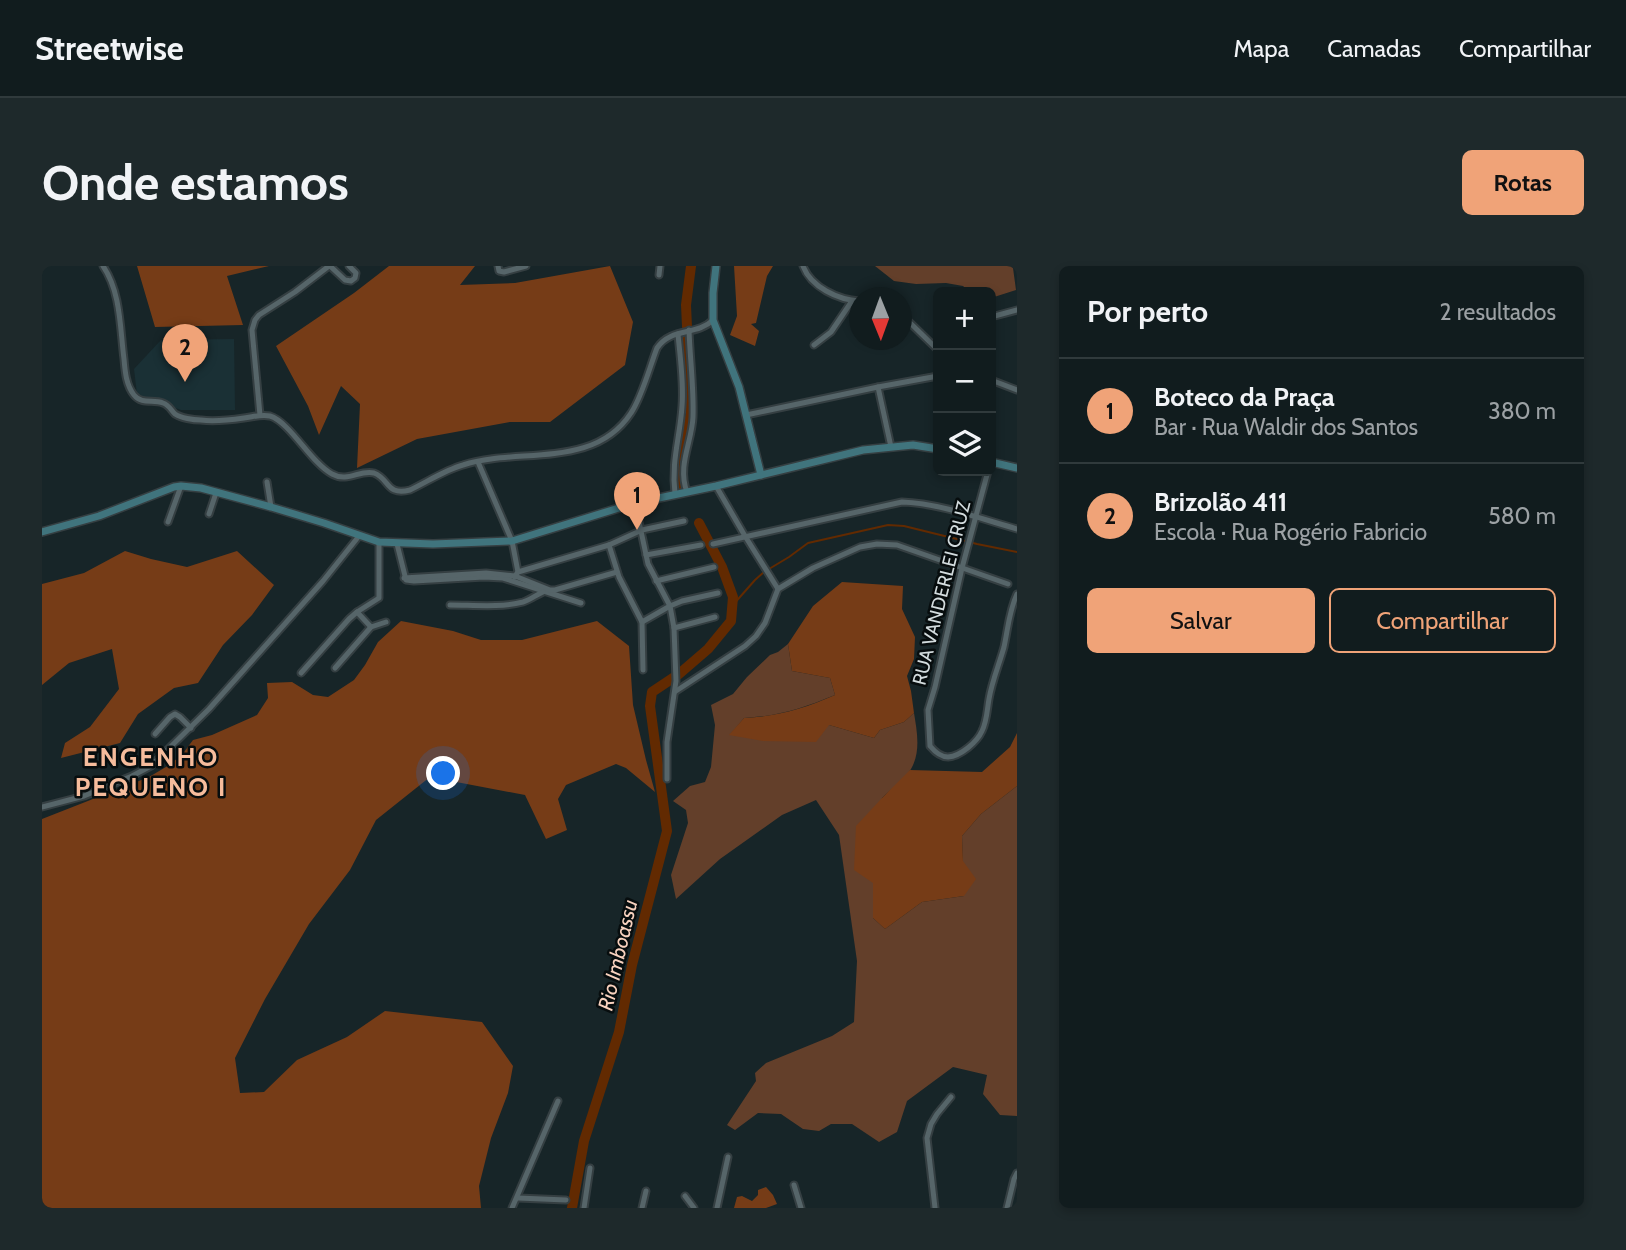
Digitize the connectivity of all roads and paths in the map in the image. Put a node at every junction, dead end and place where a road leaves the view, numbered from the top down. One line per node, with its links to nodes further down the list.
1 (103, 266): 24 (street)
2 (329, 266): 3 (street); 24 (street)
3 (349, 266)
4 (498, 266): 5 (street)
5 (526, 266)
6 (660, 266): 9 (street)
7 (716, 266): 14 (street)
8 (803, 266): 10 (street)
9 (659, 275)
10 (849, 300)
11 (849, 305): 18 (street)
12 (1017, 310): 13 (street)
13 (996, 316)
14 (713, 320): 16 (street); 25 (street)
15 (912, 325): 19 (street)
16 (689, 330): 17 (street); 36 (street)
17 (678, 334): 28 (street); 38 (street)
18 (814, 345)
19 (933, 345)
20 (933, 377): 22 (street)
21 (996, 382): 23 (street)
22 (878, 387): 25 (street); 26 (street)
23 (1017, 390)
24 (260, 415): 28 (street)
25 (746, 415): 31 (street)
26 (891, 447): 27 (street); 31 (street)
27 (933, 448)
28 (478, 462): 50 (street)
29 (996, 463): 30 (street)
30 (1017, 468)
31 (761, 475): 35 (street)
32 (987, 476): 42 (street, RUA VANDERLEI CRUZ)
33 (267, 482): 40 (street)
34 (181, 486): 37 (street); 44 (street); 47 (street)
35 (716, 486): 36 (street); 49 (street)
36 (687, 492): 38 (street)
37 (216, 493): 40 (street); 41 (street)
38 (675, 494): 39 (street)
39 (635, 503): 46 (street); 50 (street)
40 (271, 507): 48 (street)
41 (209, 514)
42 (976, 517): 45 (street); 49 (street); 58 (street, RUA VANDERLEI CRUZ)
43 (684, 521): 46 (street)
44 (168, 522)
45 (1017, 528)
46 (642, 530): 54 (street); 56 (street)
47 (42, 532)
48 (359, 536): 51 (street); 80 (street)
49 (744, 536): 53 (street); 63 (street)
50 (512, 541): 52 (street); 60 (street)
51 (379, 542): 52 (street); 70 (street)
52 (397, 544): 60 (street)
53 (713, 544)
54 (609, 545): 59 (street); 60 (street)
55 (701, 545): 56 (street)
56 (646, 555): 61 (street)
57 (714, 567): 61 (street)
58 (962, 568): 62 (street); 63 (street); 66 (street, RUA VANDERLEI CRUZ)
59 (617, 572): 60 (street); 73 (street)
60 (516, 576): 64 (street)
61 (656, 581): 69 (street)
62 (1008, 584)
63 (779, 589): 79 (street)
64 (543, 592): 67 (street); 68 (street)
65 (718, 593): 69 (street)
66 (1017, 594)
67 (581, 603)
68 (450, 605)
69 (670, 606): 73 (street); 75 (street)
70 (357, 612): 74 (street); 78 (street)
71 (715, 617): 75 (street)
72 (386, 622): 74 (street)
73 (642, 622): 77 (street)
74 (371, 627): 76 (street)
75 (674, 628): 79 (street)
76 (335, 668)
77 (643, 670)
78 (301, 673)
79 (676, 691): 82 (street)
80 (191, 728): 81 (street); 83 (street)
81 (155, 734)
82 (667, 779)
83 (42, 807)
84 (951, 1097): 100 (street)
85 (558, 1101): 92 (street)
86 (728, 1157): 98 (street)
87 (590, 1168): 95 (street)
88 (1017, 1172): 101 (street)
89 (794, 1185): 99 (street)
90 (646, 1191): 96 (street)
91 (685, 1196): 97 (street)
92 (518, 1198): 93 (street); 94 (street)
93 (566, 1200)
94 (512, 1208)
95 (584, 1208)
96 (642, 1208)
97 (694, 1208)
98 (717, 1208)
99 (801, 1208)
100 (935, 1208)
101 (1007, 1208)

